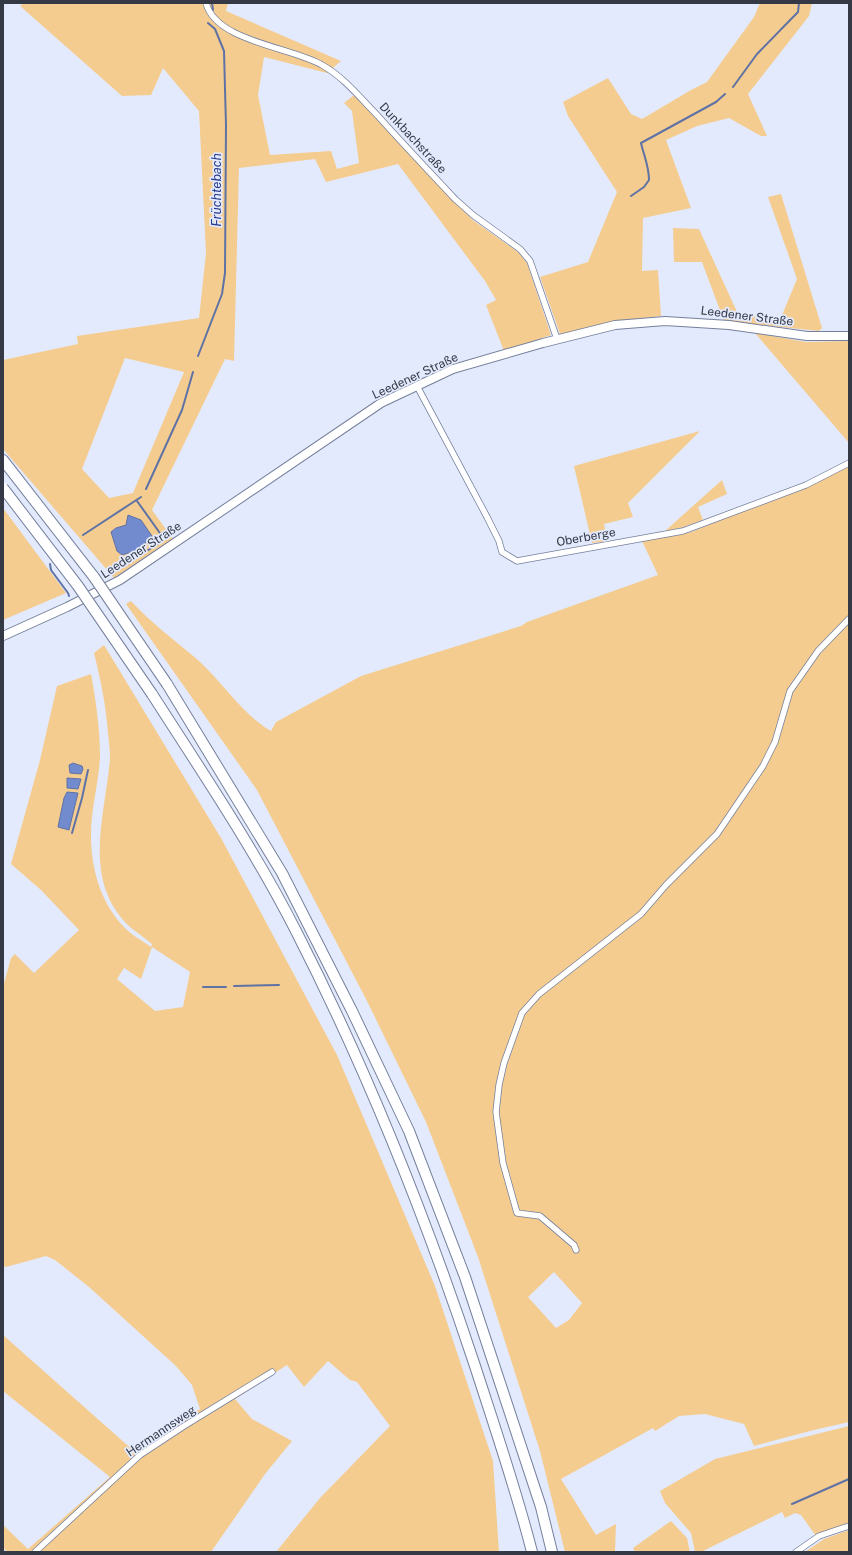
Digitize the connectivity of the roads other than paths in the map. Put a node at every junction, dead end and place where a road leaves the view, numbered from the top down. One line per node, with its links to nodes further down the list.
1 (206, 3): 3 (street, Dunkbachstraße)
2 (849, 336): 3 (street, Leedener Straße)
3 (556, 340): 4 (street, Leedener Straße)
4 (417, 386): 6 (street, Oberberge); 9 (street, Leedener Straße)
5 (3, 460): 15 (highway, bridge)
6 (849, 463)
7 (3, 488): 14 (highway, bridge)
8 (849, 619): 10 (street)
9 (3, 636)
10 (576, 1250)
11 (272, 1372): 13 (street, Hermannsweg)
12 (849, 1526): 16 (street)
13 (35, 1552)
14 (532, 1552)
15 (552, 1552)
16 (796, 1552)

